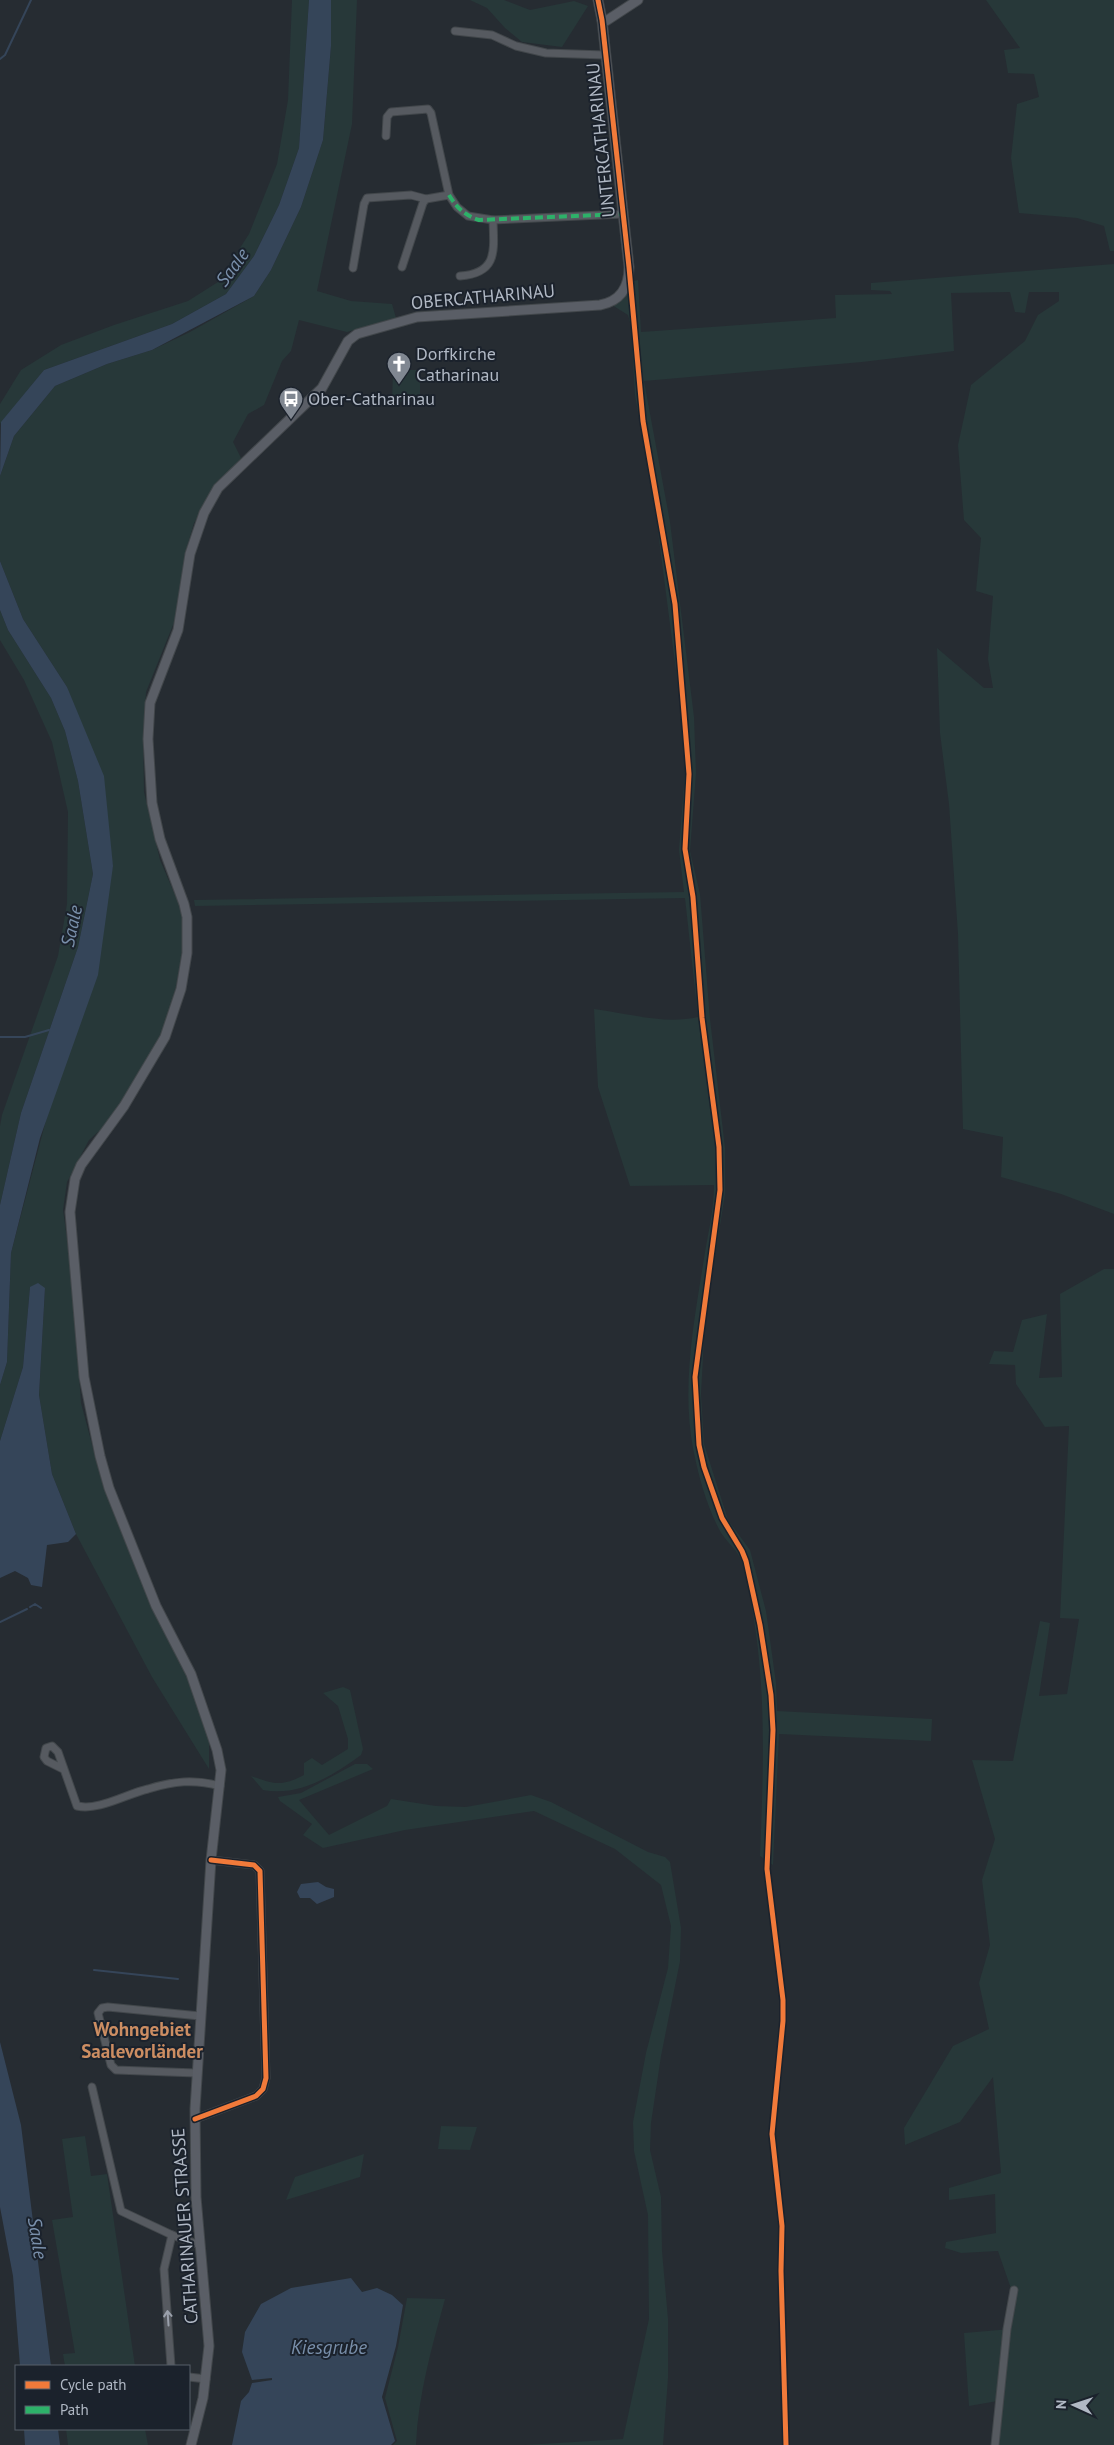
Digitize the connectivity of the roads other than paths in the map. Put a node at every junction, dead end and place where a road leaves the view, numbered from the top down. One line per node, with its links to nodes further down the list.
1 (598, 0): 3 (main road, UNTERCATHARINAU)
2 (638, 0): 3 (main road)
3 (602, 20): 5 (main road, UNTERCATHARINAU)
4 (455, 31): 5 (street, UNTERCATHARINAU)
5 (605, 55): 9 (main road, UNTERCATHARINAU)
6 (386, 136): 7 (street)
7 (449, 195): 8 (street); 10 (street)
8 (426, 199): 11 (street); 12 (street)
9 (623, 214): 10 (street); 14 (main road, UNTERCATHARINAU)
10 (493, 220): 13 (street)
11 (402, 267)
12 (353, 268)
13 (460, 276)
14 (629, 277): 15 (main road, OBERCATHARINAU)
15 (212, 1736): 17 (main road, CATHARINAUER STRASSE)
16 (63, 1769): 17 (street)
17 (220, 1786): 18 (main road, CATHARINAUER STRASSE)
18 (211, 1860): 19 (main road, CATHARINAUER STRASSE); 22 (street)
19 (200, 2016): 20 (main road, CATHARINAUER STRASSE); 20 (street)
20 (196, 2073): 22 (main road, CATHARINAUER STRASSE)
21 (92, 2087): 23 (street)
22 (195, 2119): 24 (main road, CATHARINAUER STRASSE)
23 (172, 2235): 24 (street); 26 (street, one-way to 23)
24 (200, 2245): 28 (main road, CATHARINAUER STRASSE)
25 (1014, 2290): 30 (street)
26 (171, 2365)
27 (190, 2377): 28 (street)
28 (206, 2379): 29 (main road, CATHARINAUER STRASSE)
29 (192, 2445)
30 (996, 2445)

